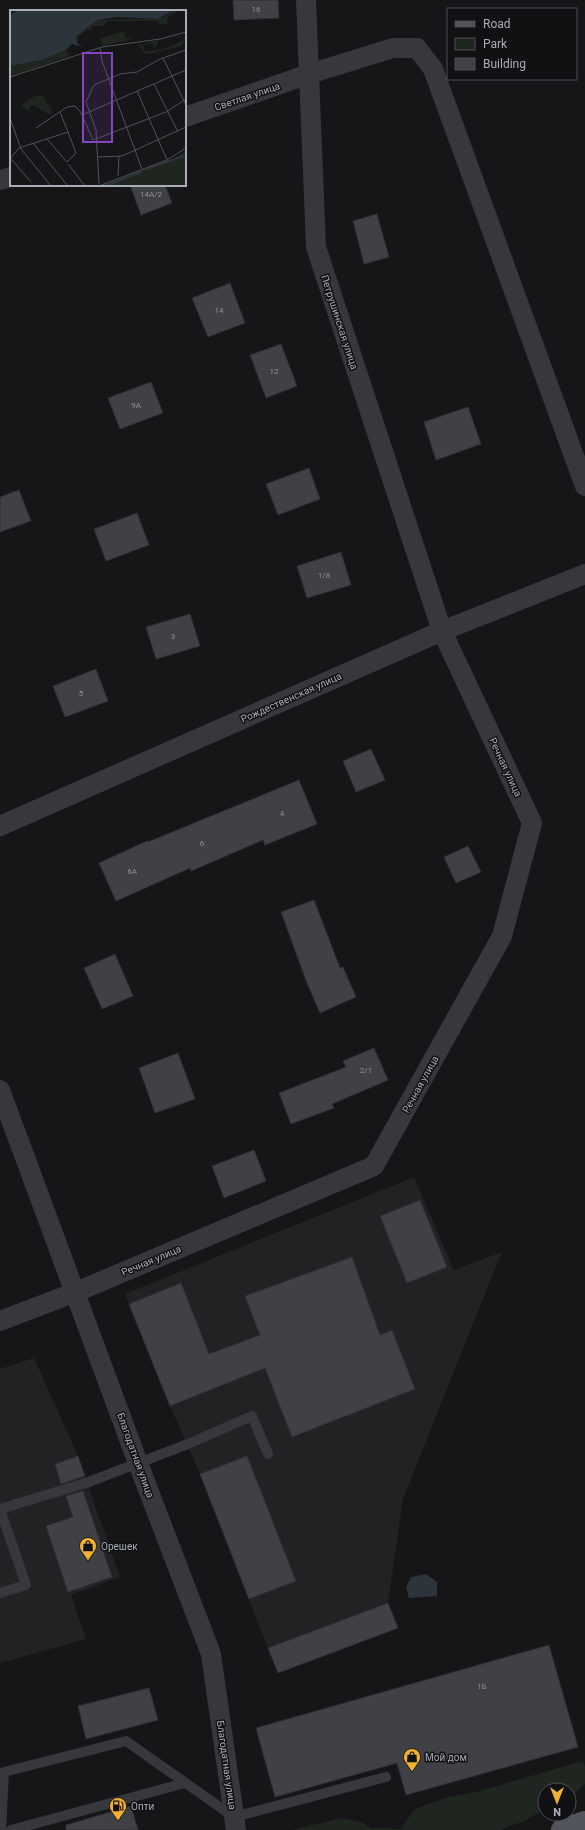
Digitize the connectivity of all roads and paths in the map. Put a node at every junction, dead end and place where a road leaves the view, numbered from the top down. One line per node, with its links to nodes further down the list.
1 (306, 0): 2 (street, Петрушинская улица)
2 (309, 74): 3 (street, Светлая улица); 6 (street, Светлая улица); 8 (street, Петрушинская улица)
3 (186, 117)
4 (10, 177): 5 (street)
5 (0, 180)
6 (585, 486)
7 (585, 574): 8 (street, Рождественская улица)
8 (442, 631): 9 (street, Рождественская улица); 11 (street, Речная улица)
9 (0, 826)
10 (0, 1090): 11 (street, Благодатная улица)
11 (76, 1292): 12 (street, Речная улица); 14 (street, Благодатная улица)
12 (0, 1321)
13 (268, 1454): 14 (lane)
14 (138, 1463): 15 (lane); 20 (street, Благодатная улица)
15 (0, 1509): 16 (lane)
16 (0, 1593)
17 (386, 1777): 20 (lane)
18 (185, 1783): 20 (lane); 21 (lane); 22 (lane)
19 (585, 1822): 23 (main road)
20 (235, 1823)
21 (0, 1830)
22 (11, 1830)
23 (562, 1830)

